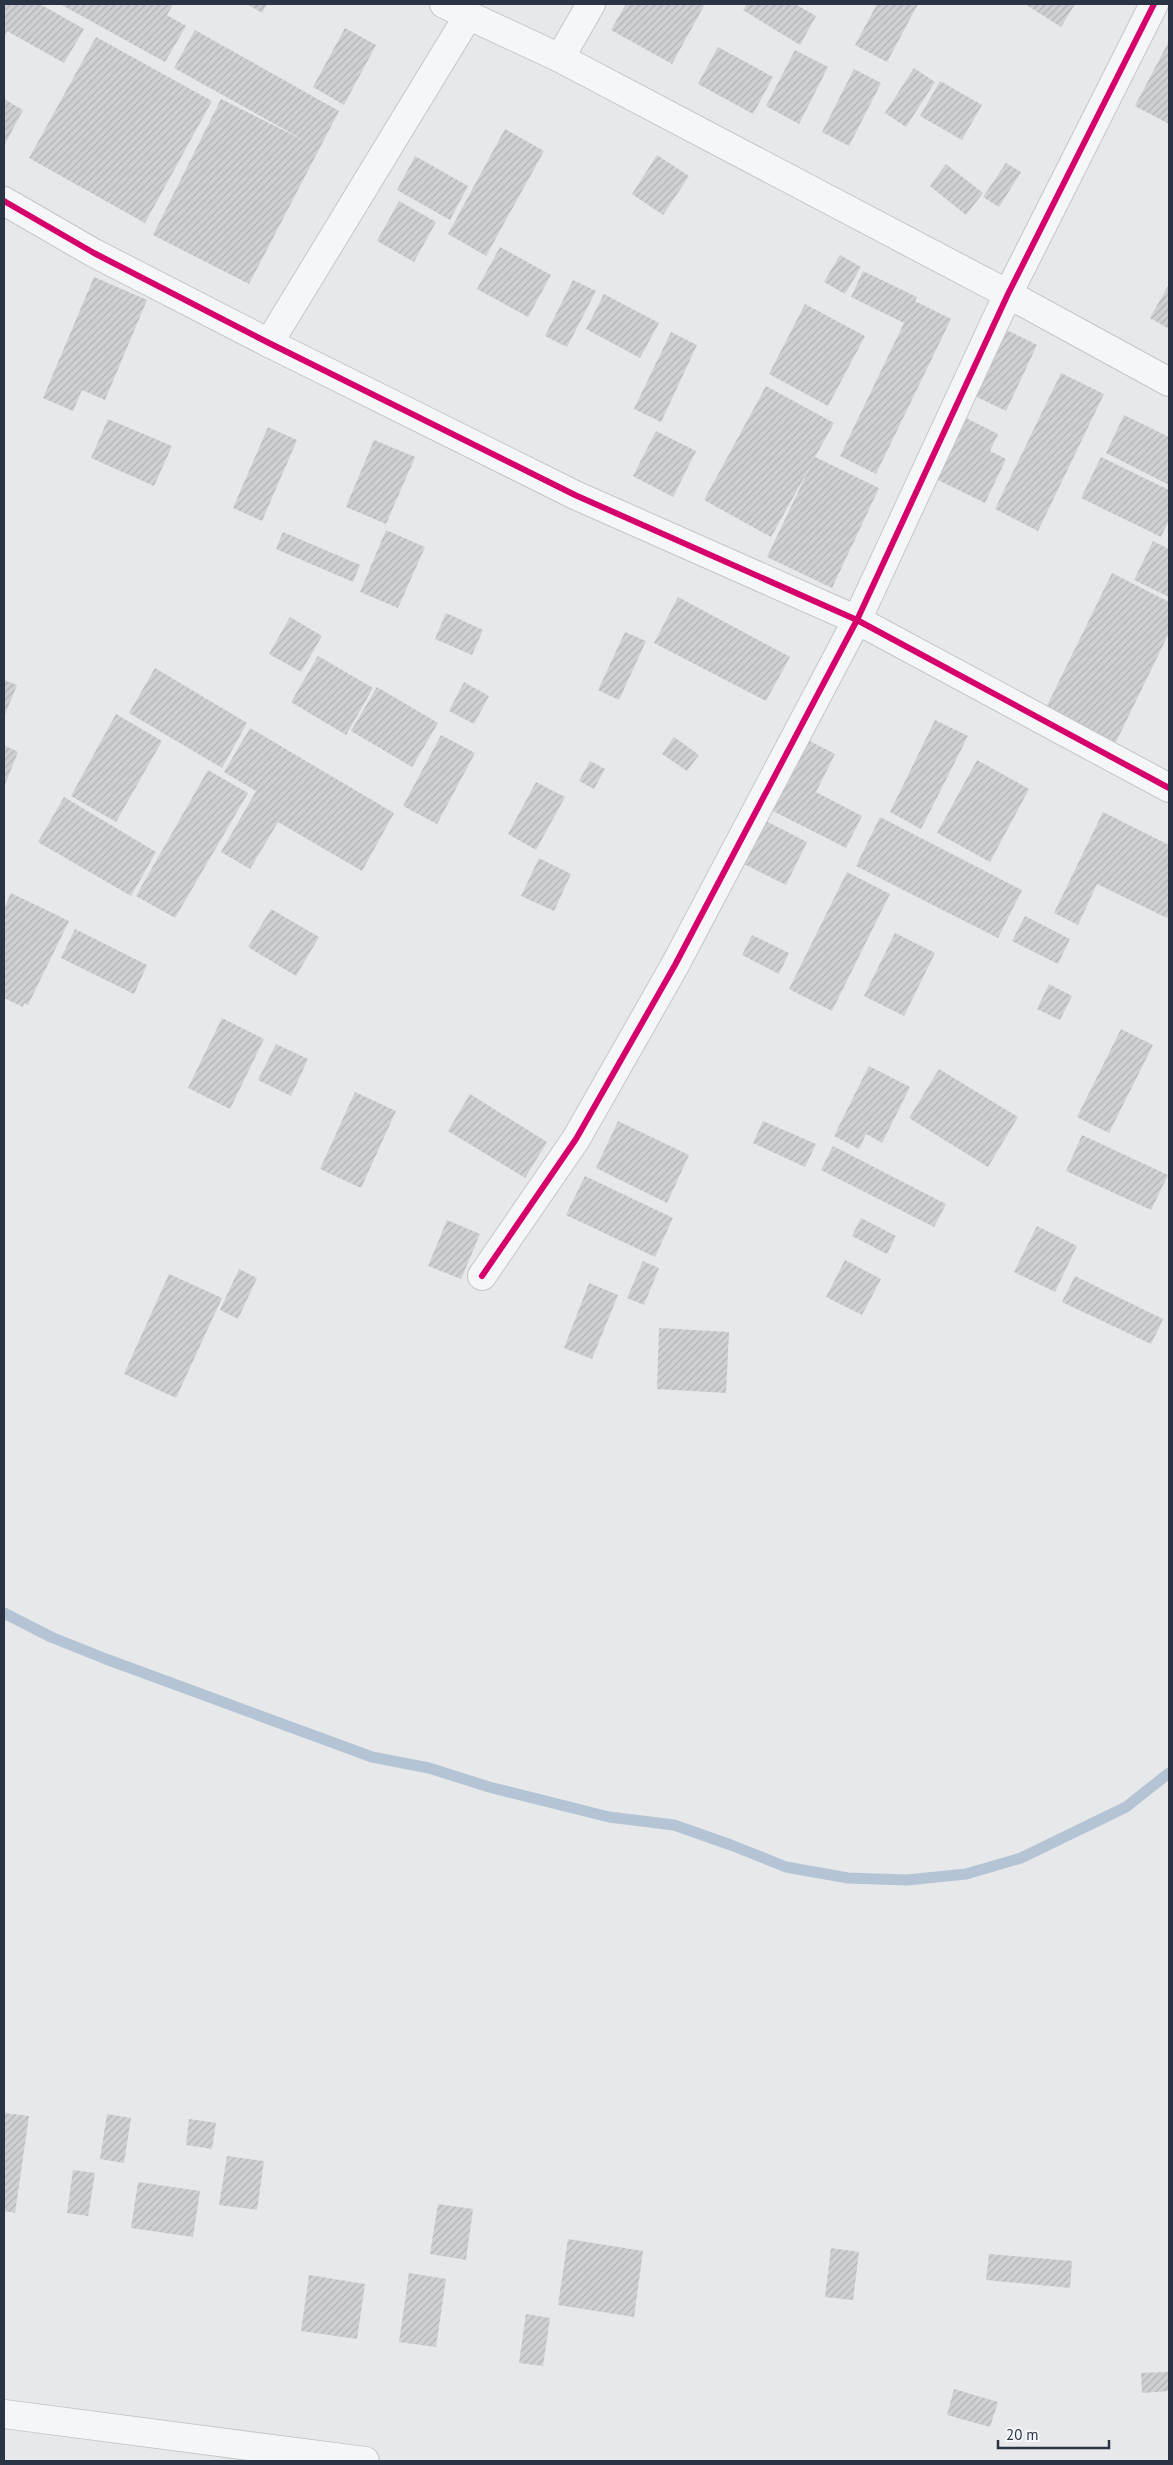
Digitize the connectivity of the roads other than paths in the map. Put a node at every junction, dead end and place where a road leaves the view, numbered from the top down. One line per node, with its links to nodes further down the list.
1 (444, 4): 4 (street)
2 (591, 4): 5 (street)
3 (1154, 4): 7 (street)
4 (468, 16): 5 (street); 8 (street)
5 (560, 58): 7 (street)
6 (4, 200): 8 (street)
7 (1008, 294): 9 (street); 10 (street)
8 (269, 343): 10 (street)
9 (1169, 382)
10 (858, 620): 11 (street); 12 (street)
11 (1169, 788)
12 (482, 1276)
13 (4, 2414): 14 (street)
14 (365, 2461)

